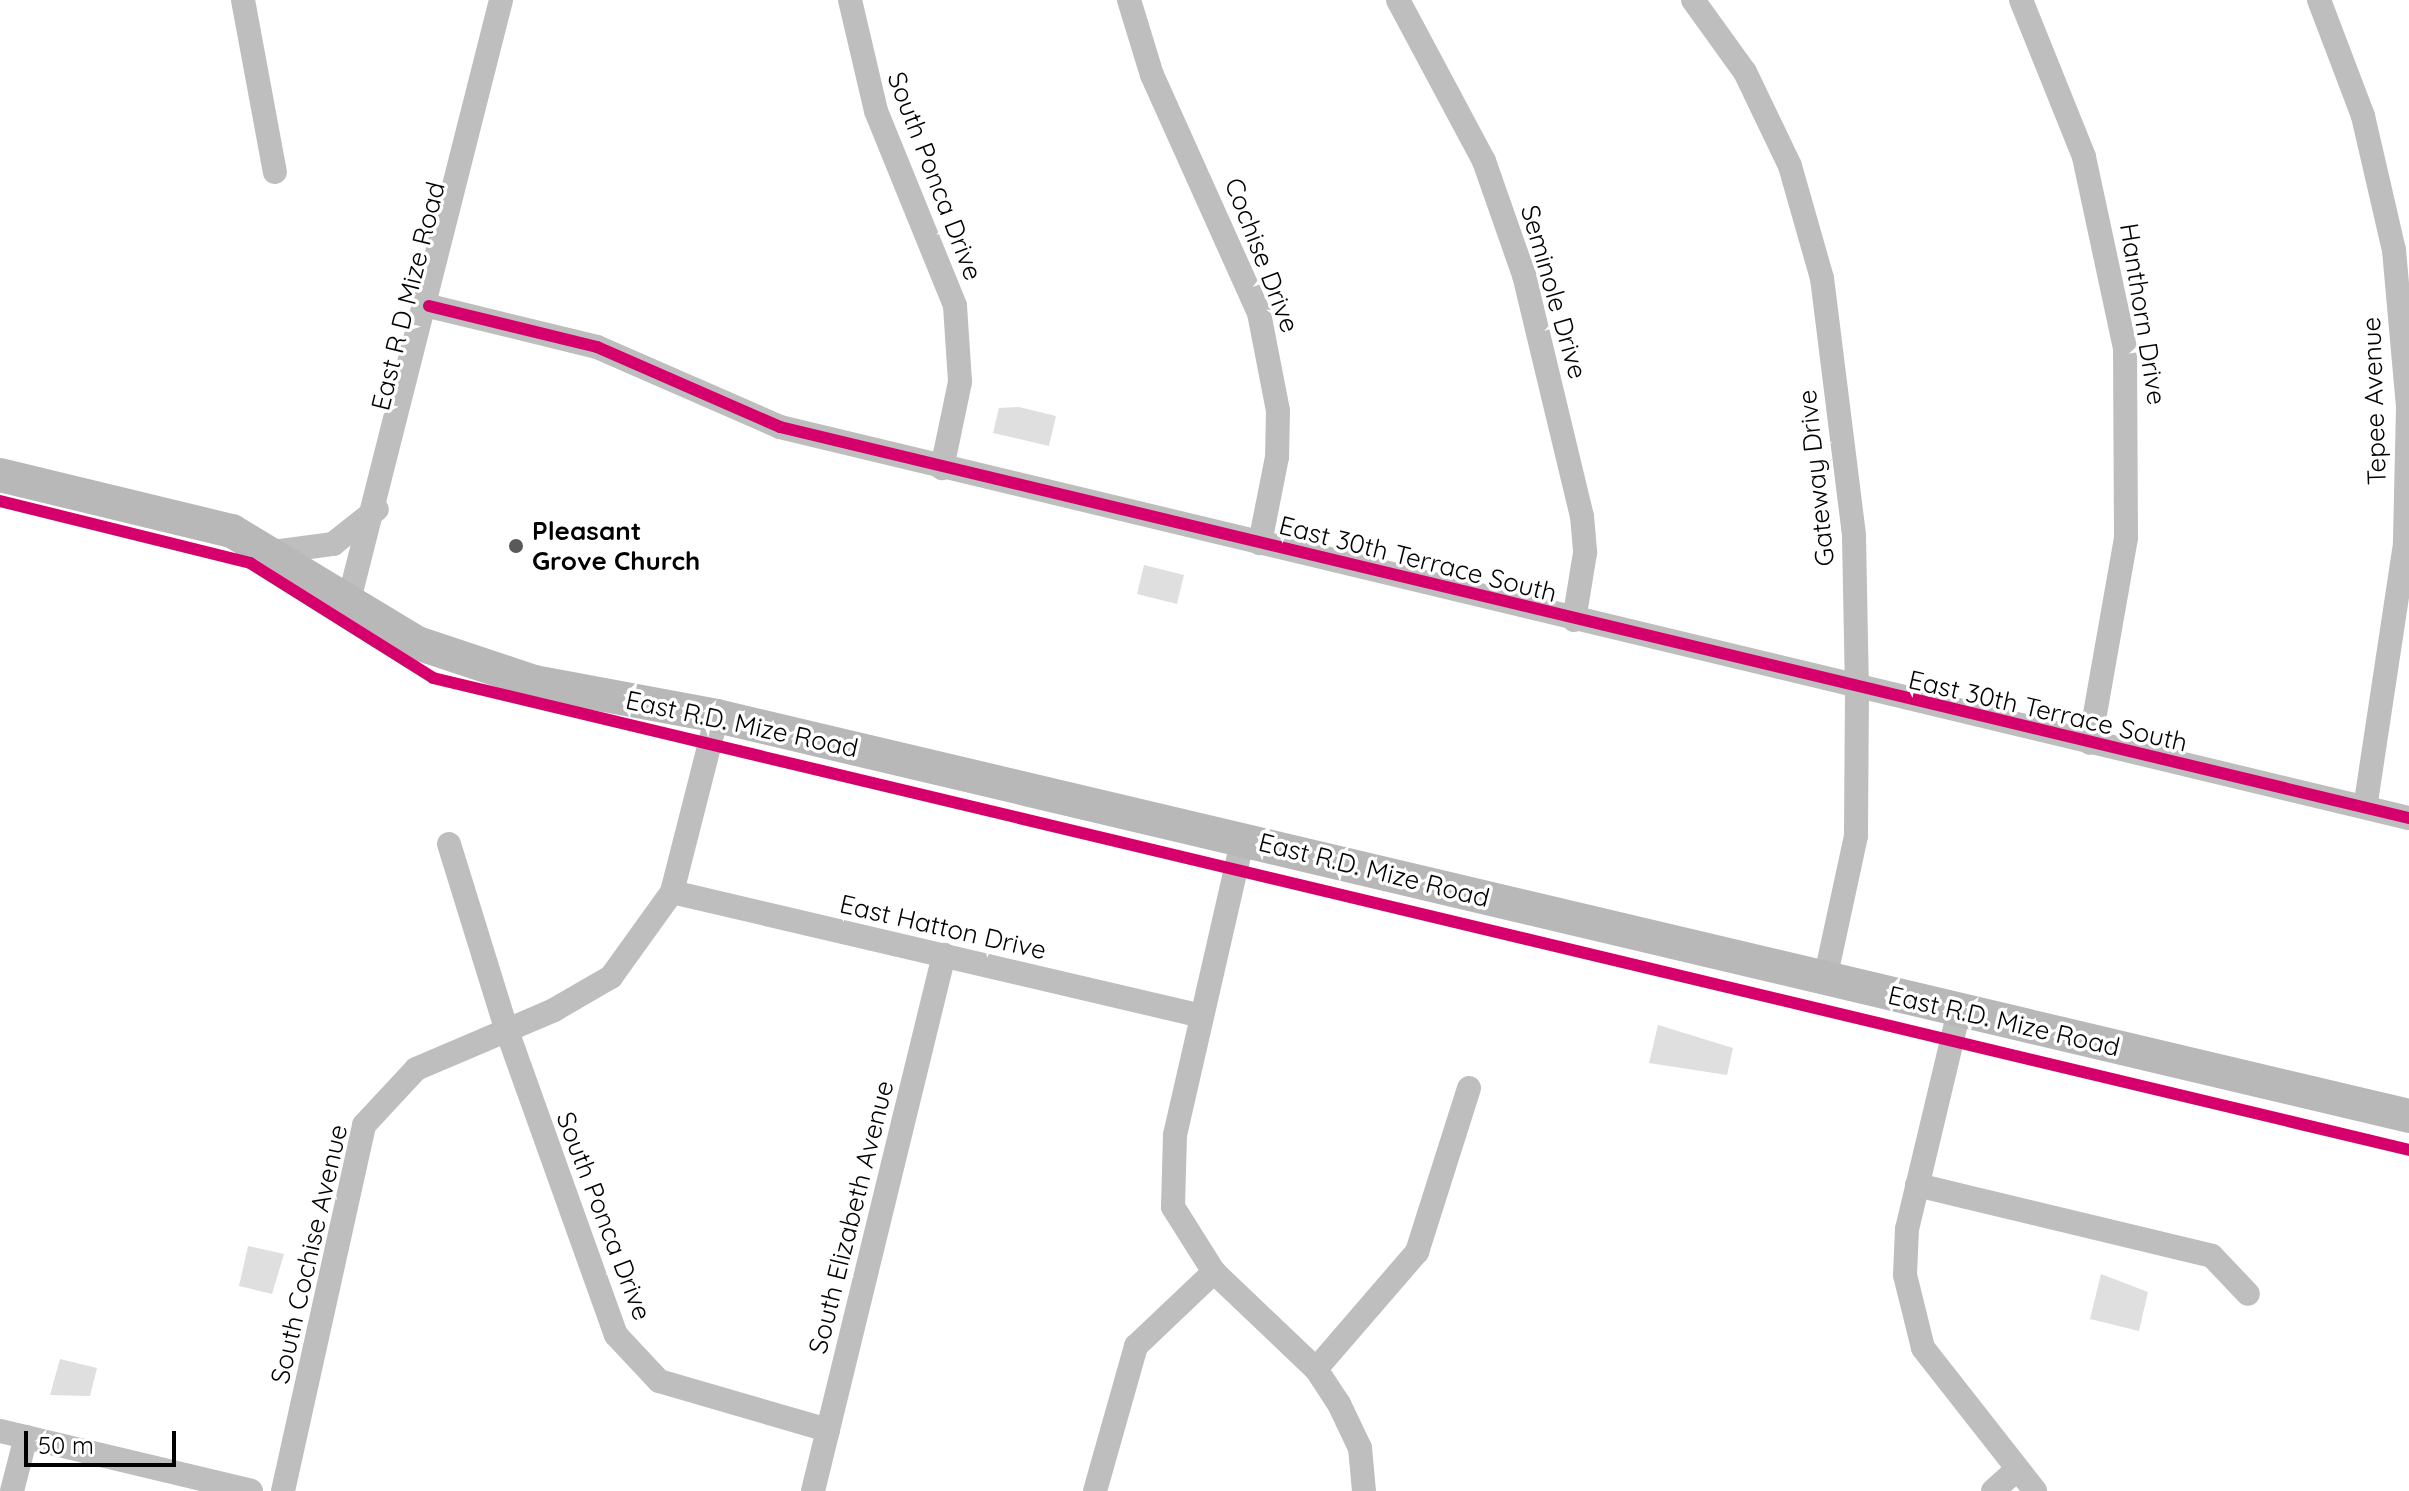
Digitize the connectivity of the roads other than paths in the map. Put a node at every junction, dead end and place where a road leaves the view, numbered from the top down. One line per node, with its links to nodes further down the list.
1 (243, 0): 9 (street)
2 (501, 0): 10 (street, East R D Mize Road)
3 (850, 0): 11 (street, South Ponca Drive)
4 (1129, 0): 14 (street, Cochise Drive)
5 (1398, 0): 18 (street, Seminole Drive)
6 (1693, 0): 19 (street, Gateway Drive)
7 (2021, 0): 21 (street, Hanthorn Drive)
8 (2319, 0): 15 (street, Tepee Avenue)
9 (275, 172)
10 (429, 306): 11 (street, East 30th Terrace South); 13 (street, East R D Mize Road)
11 (942, 468): 14 (street, East 30th Terrace South)
12 (0, 475): 16 (main road, East R.D. Mize Road)
13 (377, 509): 16 (street); 17 (street, East R D Mize Road)
14 (1260, 543): 18 (street, East 30th Terrace South)
15 (2407, 544): 22 (street, Tepee Avenue)
16 (273, 552): 17 (main road, East R.D. Mize Road)
17 (349, 600): 20 (main road, East R.D. Mize Road)
18 (1574, 620): 19 (street, East 30th Terrace South)
19 (1857, 689): 21 (street, East 30th Terrace South); 28 (street, Gateway Drive)
20 (717, 716): 24 (main road, East R.D. Mize Road); 26 (street, South Cochise Avenue)
21 (2090, 743): 22 (street, East 30th Terrace South)
22 (2365, 807): 23 (street, East 30th Terrace South)
23 (2409, 818)
24 (1243, 838): 28 (main road, East R.D. Mize Road); 30 (street)
25 (449, 844): 31 (street, South Ponca Drive)
26 (672, 892): 27 (street, East Hatton Drive); 31 (street, South Cochise Avenue)
27 (944, 955): 30 (street, East Hatton Drive); 38 (street, South Elizabeth Avenue)
28 (1825, 979): 29 (main road, East R.D. Mize Road)
29 (1959, 1011): 33 (main road, East R.D. Mize Road); 34 (street)
30 (1202, 1016): 35 (street)
31 (506, 1028): 38 (street, South Ponca Drive); 44 (street, South Cochise Avenue)
32 (1469, 1088): 37 (street)
33 (2409, 1116)
34 (1917, 1185): 36 (street); 41 (street)
35 (1214, 1272): 37 (street); 46 (street)
36 (2248, 1294)
37 (1316, 1369): 47 (street)
38 (828, 1430): 45 (street, South Elizabeth Avenue)
39 (0, 1431): 40 (street)
40 (26, 1437): 42 (street); 43 (street)
41 (2016, 1470): 48 (street); 49 (street)
42 (12, 1491)
43 (251, 1491)
44 (283, 1491)
45 (813, 1491)
46 (1095, 1491)
47 (1364, 1491)
48 (1993, 1491)
49 (2035, 1491)

